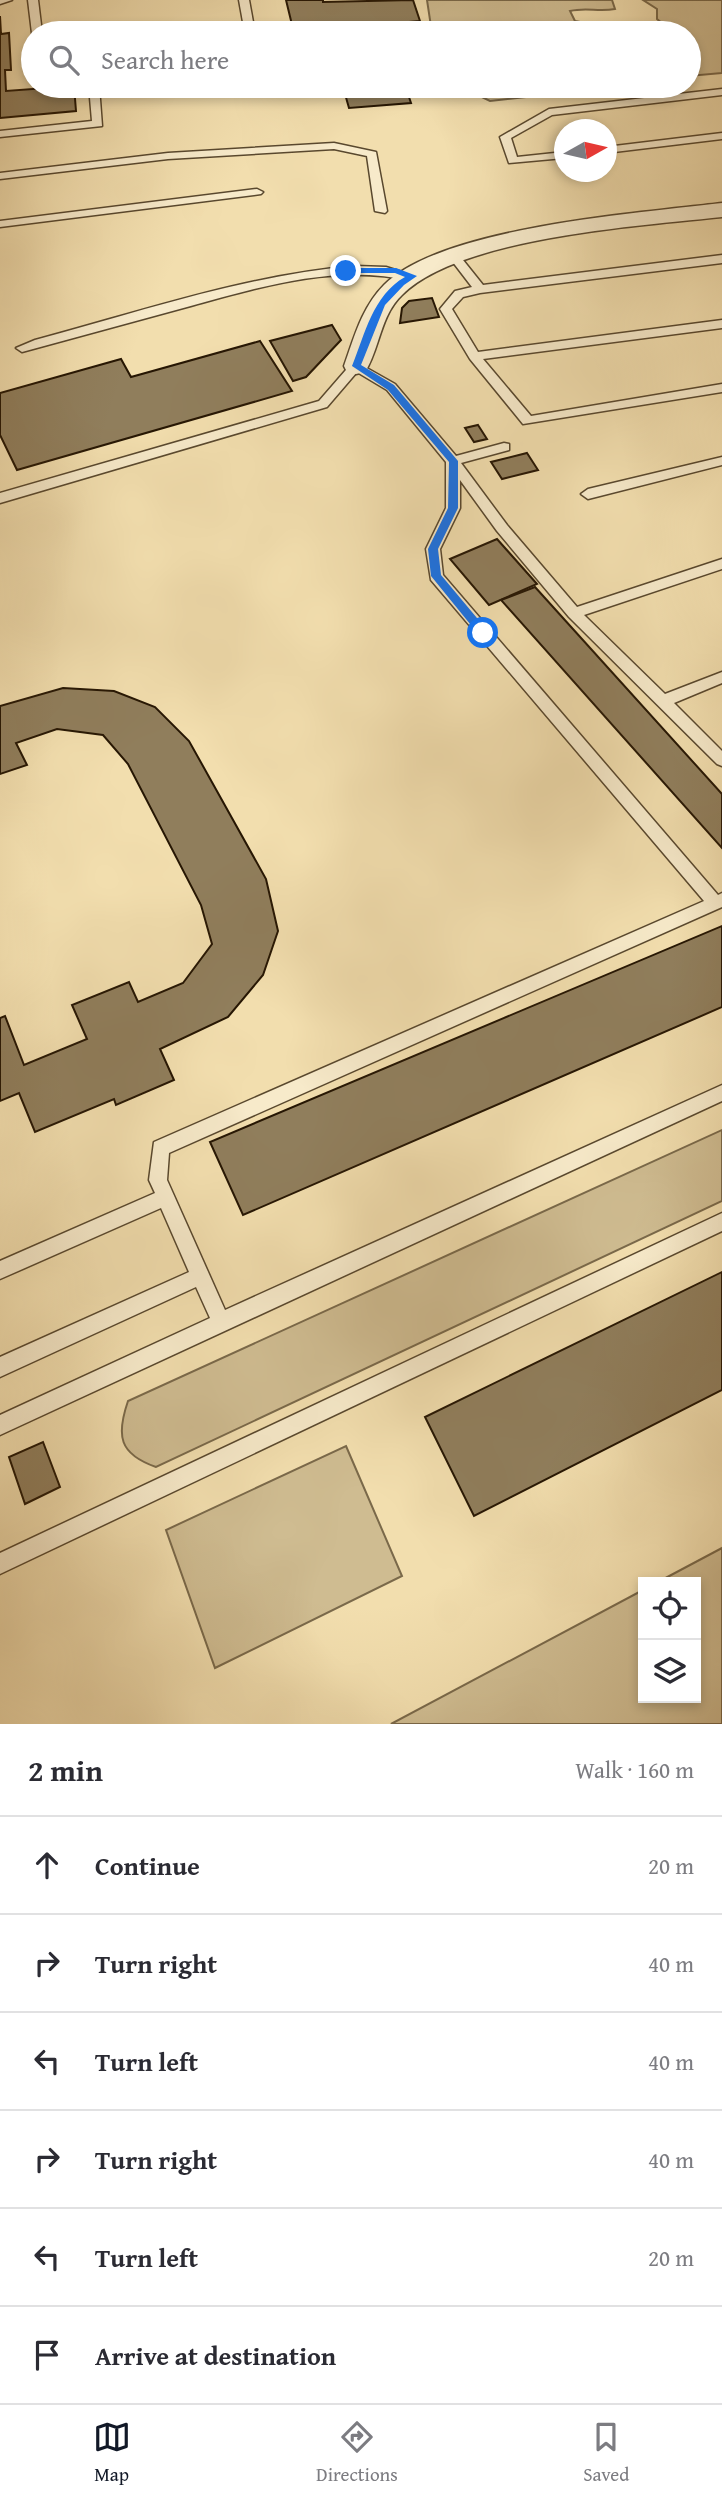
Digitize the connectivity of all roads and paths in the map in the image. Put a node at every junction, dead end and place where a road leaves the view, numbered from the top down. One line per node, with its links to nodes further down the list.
1 (7, 0): 4 (lane)
2 (33, 0): 5 (lane)
3 (244, 0): 6 (lane)
4 (0, 1)
5 (36, 21)
6 (248, 21)
7 (722, 92): 8 (lane)
8 (701, 94)
9 (95, 98): 11 (lane)
10 (670, 98): 14 (lane)
11 (0, 134)
12 (722, 136): 13 (lane)
13 (617, 149)
14 (554, 156)
15 (0, 176): 18 (lane)
16 (257, 191): 19 (lane)
17 (722, 210): 20 (street)
18 (381, 211)
19 (0, 224)
20 (455, 257): 22 (street); 23 (lane)
21 (722, 259): 23 (lane)
22 (412, 276): 25 (lane); 27 (street)
23 (480, 289): 26 (lane)
24 (722, 324): 26 (lane)
25 (22, 348)
26 (474, 356): 28 (lane)
27 (356, 366): 30 (lane); 33 (lane)
28 (722, 388)
29 (504, 447): 30 (lane)
30 (453, 461): 35 (lane); 39 (lane)
31 (722, 461): 32 (lane)
32 (589, 494)
33 (0, 498)
34 (722, 564): 35 (lane)
35 (575, 612): 37 (lane)
36 (722, 677): 37 (lane)
37 (663, 701): 38 (lane)
38 (722, 760)
39 (718, 901): 41 (lane)
40 (722, 1093): 45 (lane)
41 (166, 1198): 43 (lane); 44 (lane)
42 (722, 1222): 48 (lane)
43 (0, 1270)
44 (201, 1276): 45 (lane); 46 (lane)
45 (221, 1322): 47 (lane)
46 (0, 1367)
47 (0, 1425)
48 (0, 1564)

